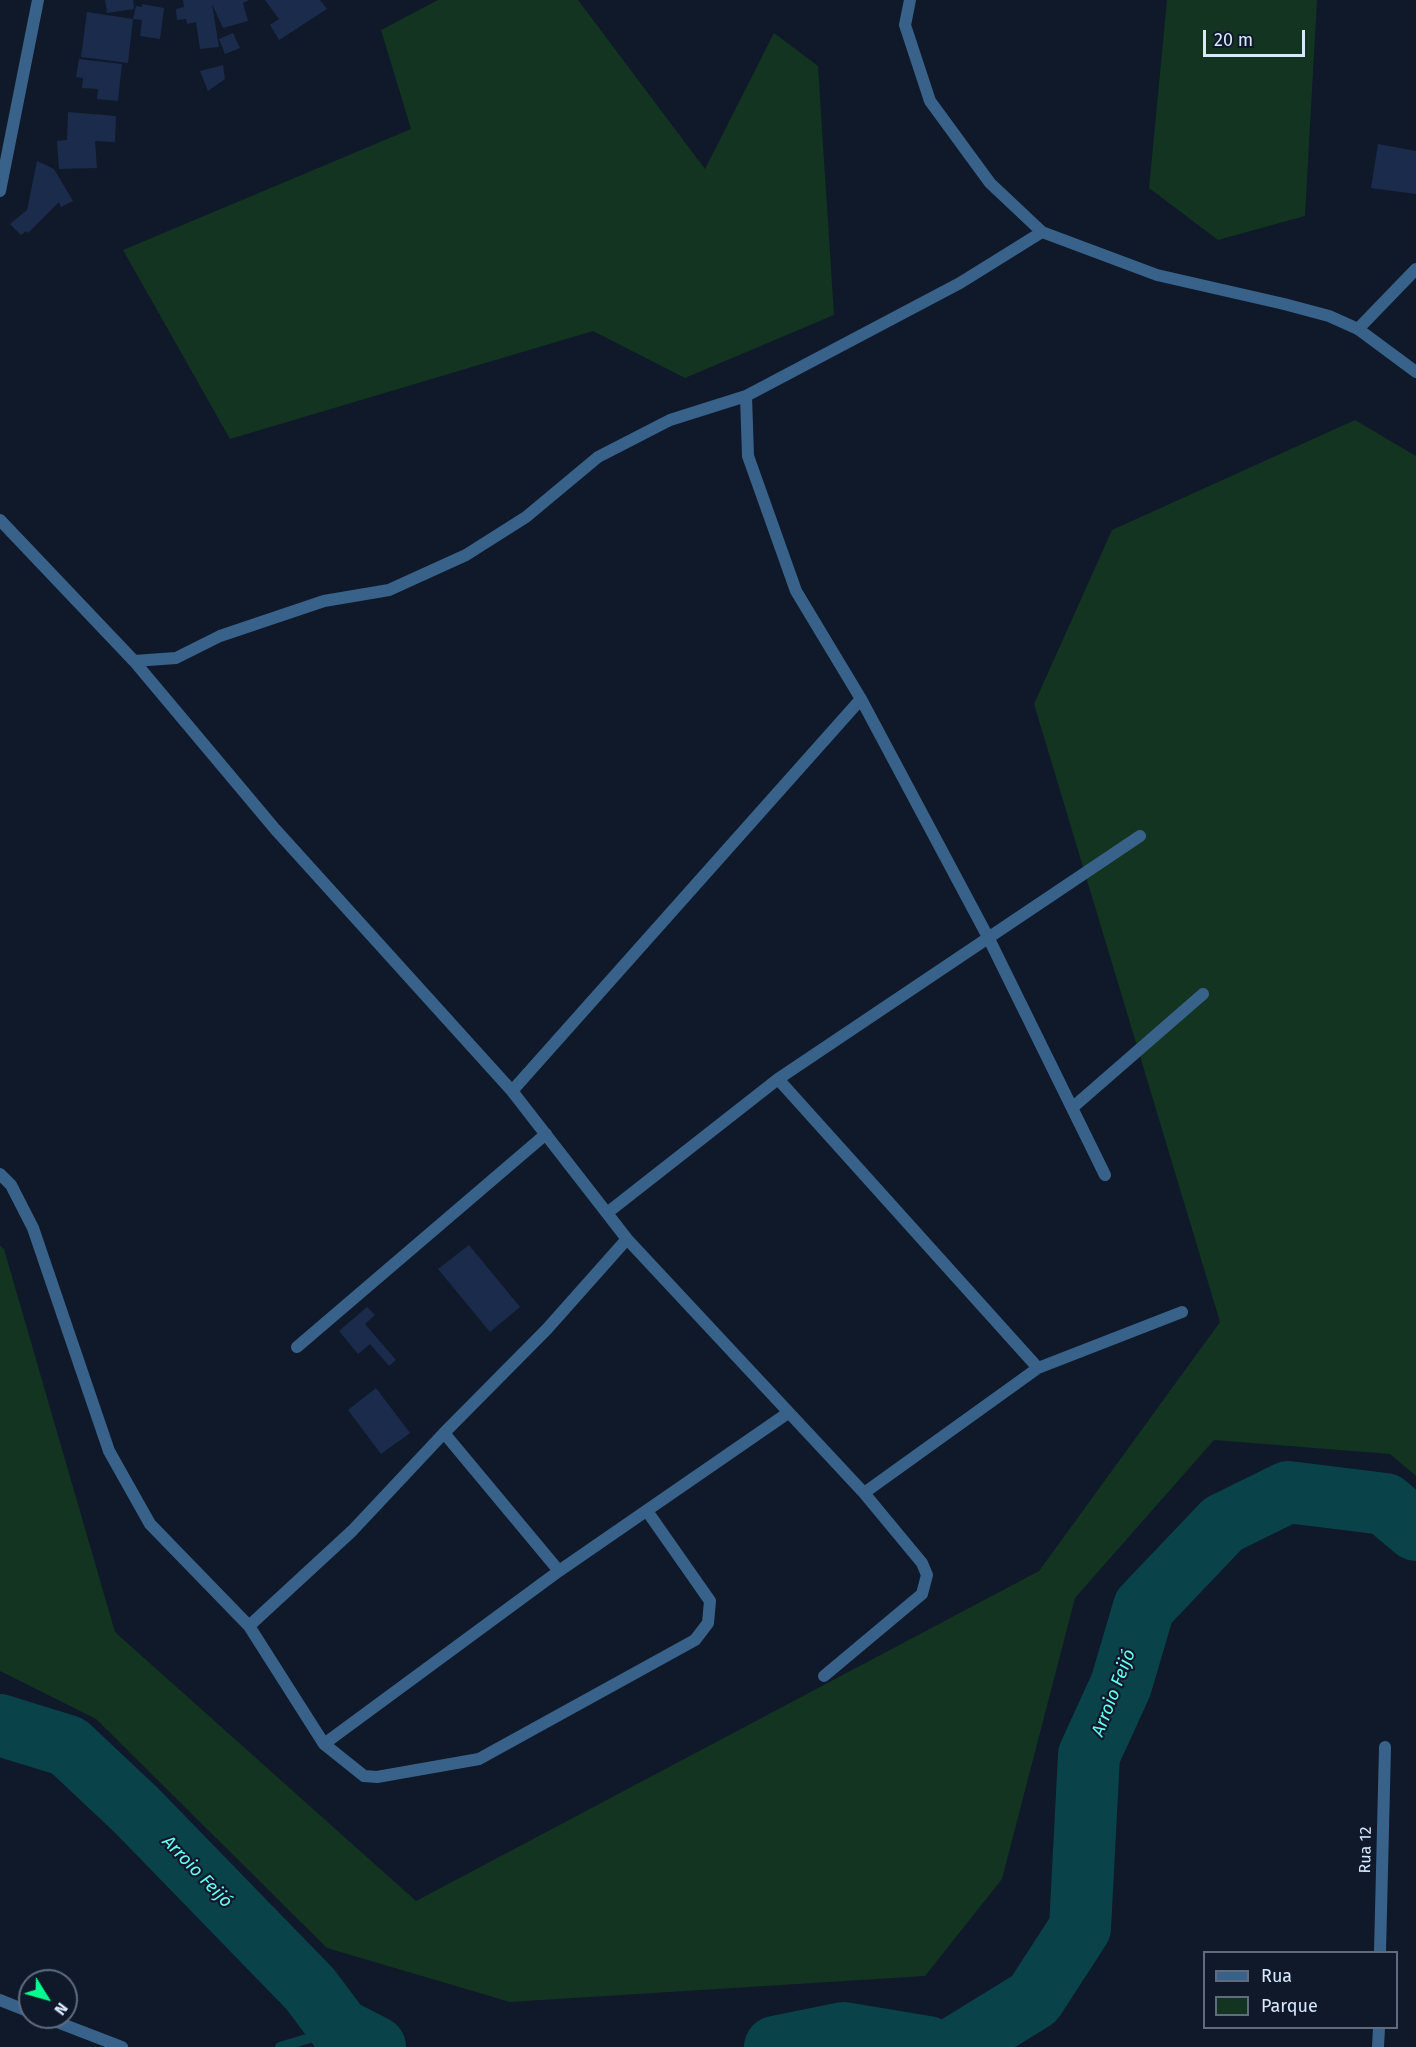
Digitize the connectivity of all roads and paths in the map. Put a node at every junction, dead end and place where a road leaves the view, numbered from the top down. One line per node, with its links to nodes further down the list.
1 (38, 0): 3 (street)
2 (910, 0): 4 (street)
3 (0, 191)
4 (1042, 232): 6 (street); 8 (street)
5 (1416, 269): 6 (street)
6 (1358, 329): 7 (street)
7 (1416, 372)
8 (746, 396): 10 (street); 11 (street)
9 (0, 520): 10 (street)
10 (134, 661): 16 (street)
11 (861, 699): 13 (street); 16 (street)
12 (1140, 837): 13 (street)
13 (989, 939): 15 (street); 17 (street)
14 (1203, 994): 17 (street)
15 (777, 1079): 21 (street); 25 (street)
16 (512, 1091): 18 (street)
17 (1072, 1108): 20 (street)
18 (546, 1134): 21 (street); 24 (street)
19 (0, 1174): 31 (street)
20 (1105, 1175)
21 (607, 1214): 22 (street)
22 (627, 1239): 26 (street); 27 (street)
23 (1182, 1312): 25 (street)
24 (297, 1347)
25 (1038, 1368): 28 (street)
26 (788, 1413): 28 (street); 29 (street)
27 (444, 1433): 30 (street); 31 (street)
28 (864, 1493): 32 (street)
29 (646, 1511): 30 (street); 33 (street)
30 (559, 1571): 33 (street)
31 (249, 1626): 33 (street)
32 (824, 1676)
33 (324, 1744)
34 (1385, 1748): 35 (street, Rua 12)
35 (1380, 1951)
36 (0, 2000): 37 (street)
37 (18, 2007)
38 (75, 2029): 40 (street)
39 (1379, 2029): 41 (street)
40 (122, 2047)
41 (1378, 2047)

